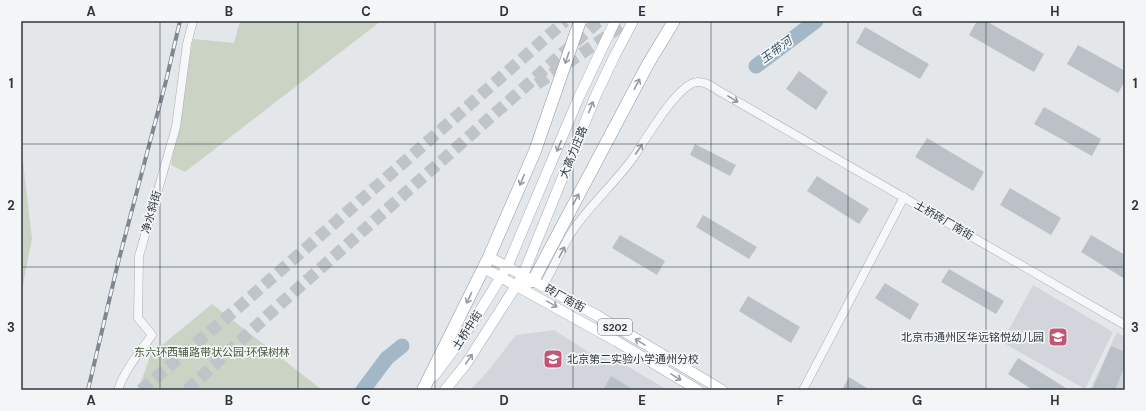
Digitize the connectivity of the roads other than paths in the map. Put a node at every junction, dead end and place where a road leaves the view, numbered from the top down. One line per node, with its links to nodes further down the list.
1 (193, 21): 12 (street, 净水斜街)
2 (580, 21): 7 (highway, one-way to 7)
3 (615, 21): 8 (main road, 大高力庄路, one-way to 8)
4 (633, 21): 10 (main road, 大高力庄路, one-way to 4)
5 (674, 21): 10 (highway, one-way to 5)
6 (904, 197): 10 (street, 土桥砖厂南街, one-way to 6); 11 (street, 土桥砖厂南街); 17 (street)
7 (486, 262): 8 (main road, 砖厂南街 / S202); 9 (main road, 砖厂南街 / S202); 13 (highway, one-way to 13)
8 (507, 267): 9 (main road, 土桥中街); 10 (main road, 砖厂南街 / S202)
9 (501, 276): 10 (main road, 砖厂南街 / S202); 13 (main road, 土桥中街)
10 (529, 282): 14 (main road, 大高力庄路, one-way to 10); 15 (main road, 砖厂南街 / S202, one-way to 15); 16 (main road, 砖厂南街 / S202, one-way to 10)
11 (1125, 325)
12 (118, 390)
13 (423, 390)
14 (445, 390)
15 (698, 390)
16 (722, 390)
17 (803, 390)

